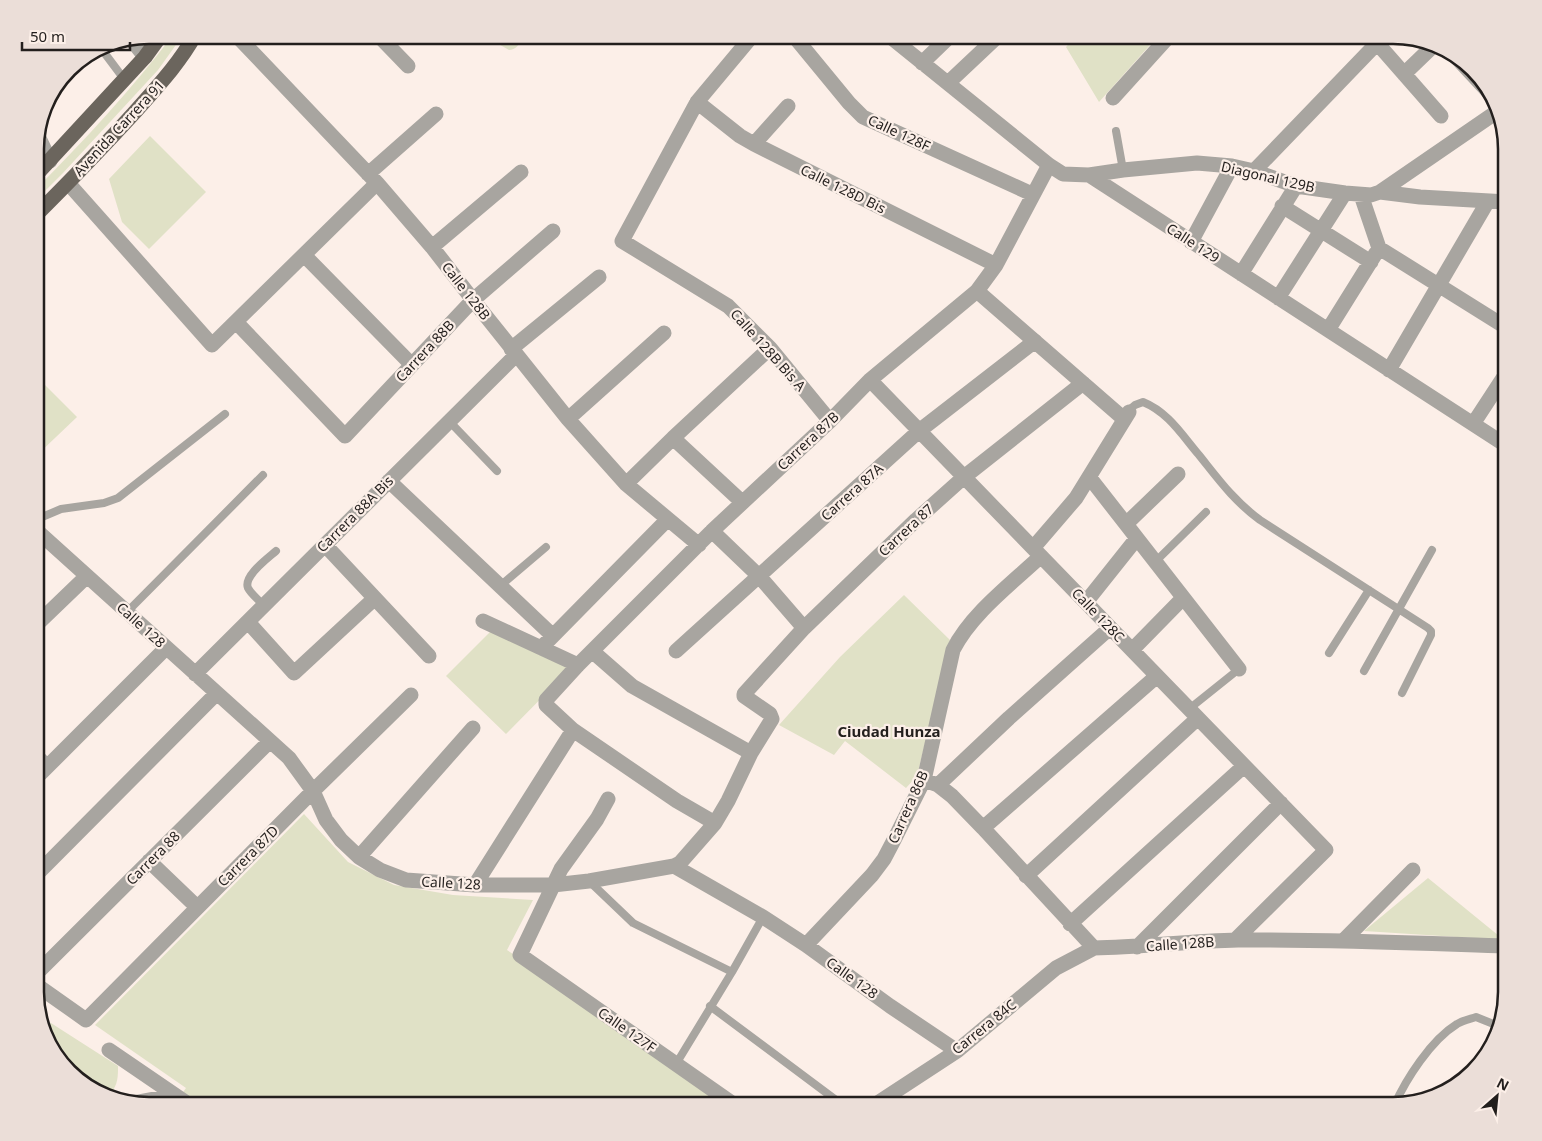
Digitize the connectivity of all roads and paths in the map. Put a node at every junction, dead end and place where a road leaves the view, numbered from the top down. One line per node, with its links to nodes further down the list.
1 (154, 44): 16 (main road, Avenida Carrera 91)
2 (190, 44): 40 (main road, Avenida Carrera 91)
3 (248, 44): 39 (street, Calle 128B)
4 (387, 44): 18 (street)
5 (745, 44): 23 (street)
6 (800, 44): 44 (street, Calle 128F)
7 (899, 44): 17 (street)
8 (942, 44): 17 (street)
9 (989, 44): 21 (street)
10 (1162, 44): 22 (street)
11 (1376, 44): 36 (street)
12 (1384, 44): 19 (street)
13 (136, 45): 16 (street)
14 (1429, 50): 19 (street)
15 (105, 54): 20 (lane)
16 (144, 56): 20 (main road, Avenida Carrera 91)
17 (922, 63): 21 (street)
18 (408, 66)
19 (1404, 74): 27 (street)
20 (124, 78): 31 (main road, Avenida Carrera 91)
21 (948, 83): 32 (street)
22 (1113, 98)
23 (697, 102): 29 (street, Calle 128D Bis); 69 (street, Calle 128B Bis A)
24 (788, 106): 29 (street)
25 (436, 114): 39 (street)
26 (1493, 115): 42 (street)
27 (1441, 116)
28 (1116, 131): 35 (lane)
29 (754, 144): 57 (street, Calle 128D Bis)
30 (44, 149): 31 (street)
31 (50, 161): 34 (main road, Avenida Carrera 91)
32 (1049, 166): 38 (street); 44 (street, Carrera 87B)
33 (1232, 166): 35 (street, Diagonal 129B); 36 (street, Diagonal 129B); 52 (street)
34 (44, 167)
35 (1123, 170): 38 (street, Diagonal 129B)
36 (1254, 171): 41 (street, Diagonal 129B)
37 (521, 172): 53 (street)
38 (1089, 175): 52 (street, Calle 129)
39 (373, 178): 53 (street, Calle 128B); 55 (street)
40 (68, 183): 49 (main road, Avenida Carrera 91); 64 (street)
41 (1296, 186): 43 (street, Diagonal 129B); 48 (street)
42 (1380, 192): 45 (street, Diagonal 129B); 46 (street, Diagonal 129B)
43 (1345, 193): 45 (street, Diagonal 129B); 51 (street)
44 (1032, 194): 57 (street, Carrera 87B)
45 (1361, 195): 54 (street)
46 (1488, 201): 47 (street, Diagonal 129B); 60 (street)
47 (1498, 202)
48 (1282, 206): 51 (street); 58 (street)
49 (44, 207)
50 (553, 231): 63 (street, Carrera 88B)
51 (1321, 231): 56 (street); 62 (street)
52 (1191, 242): 58 (street, Calle 129)
53 (432, 247): 63 (street, Calle 128B)
54 (1379, 248): 56 (street); 60 (street)
55 (304, 255): 64 (street); 71 (street)
56 (1371, 262): 66 (street)
57 (996, 265): 61 (street, Carrera 87B)
58 (1241, 274): 62 (street, Calle 129)
59 (599, 277): 70 (street, Carrera 88A Bis)
60 (1440, 286): 65 (street); 72 (street)
61 (977, 291): 68 (street); 73 (street, Carrera 87B)
62 (1278, 298): 66 (street, Calle 129)
63 (473, 300): 70 (street, Calle 128B); 71 (street, Carrera 88B)
64 (236, 322): 71 (street, Carrera 88B)
65 (1498, 322)
66 (1328, 330): 72 (street, Calle 129)
67 (664, 333): 78 (street)
68 (1035, 341): 74 (street); 82 (street, Carrera 87A)
69 (770, 348): 80 (street, Calle 128B Bis A); 83 (street)
70 (514, 352): 78 (street, Calle 128B); 79 (street, Carrera 88A Bis)
71 (412, 365)
72 (1389, 370): 81 (street, Calle 129)
73 (870, 380): 80 (street, Carrera 87B); 82 (street, Calle 128C)
74 (1082, 383): 77 (street); 88 (street, Carrera 87)
75 (1498, 386): 81 (street)
76 (225, 414): 94 (lane)
77 (1127, 415): 89 (street, Carrera 86B); 110 (lane)
78 (568, 419): 91 (street, Calle 128B)
79 (449, 421): 85 (lane); 90 (street, Carrera 88A Bis)
80 (830, 421): 92 (street, Carrera 87B)
81 (1473, 424): 84 (street, Calle 129)
82 (919, 430): 88 (street, Calle 128C); 108 (street, Carrera 87A)
83 (673, 438): 91 (street); 92 (street)
84 (1498, 440)
85 (497, 471)
86 (1178, 474): 96 (street)
87 (263, 476): 116 (lane)
88 (964, 477): 105 (street, Calle 128C); 120 (street, Carrera 87)
89 (1090, 478): 96 (street); 105 (street, Carrera 86B)
90 (389, 482): 100 (street, Carrera 88A Bis); 109 (street)
91 (626, 484): 95 (street, Calle 128B)
92 (742, 502): 97 (street, Carrera 87B)
93 (1206, 512): 106 (lane)
94 (44, 517)
95 (667, 520): 101 (street, Calle 128B); 122 (street)
96 (1126, 524): 99 (street)
97 (712, 531): 101 (street, Carrera 87B); 108 (street)
98 (44, 538): 107 (street, Calle 128)
99 (1138, 538): 106 (street); 113 (street)
100 (325, 545): 111 (street); 114 (street, Carrera 88A Bis)
101 (699, 545): 126 (street, Carrera 87B)
102 (546, 547): 109 (lane)
103 (1432, 550): 115 (lane)
104 (276, 551): 114 (lane)
105 (1037, 552): 113 (street, Calle 128C); 147 (street, Carrera 86B)
106 (1155, 562): 112 (street)
107 (87, 576): 116 (street, Calle 128); 117 (street)
108 (759, 576): 120 (street); 127 (street, Carrera 87A)
109 (500, 586): 122 (street)
110 (1369, 590): 115 (lane); 128 (lane)
111 (375, 598): 119 (street); 129 (street)
112 (1183, 598): 125 (street); 131 (street)
113 (1086, 602): 121 (street, Calle 128C)
114 (264, 606): 119 (street, Carrera 88A Bis)
115 (1398, 609): 132 (lane); 135 (lane)
116 (127, 612): 123 (street, Calle 128)
117 (44, 617)
118 (483, 621): 124 (street)
119 (248, 622): 133 (street, Carrera 88A Bis)
120 (804, 628): 142 (street, Carrera 87)
121 (1110, 628): 125 (street, Calle 128C); 147 (street)
122 (552, 635): 124 (street)
123 (166, 648): 133 (street, Calle 128); 145 (street)
124 (541, 648): 130 (street)
125 (1132, 650): 134 (street, Calle 128C)
126 (592, 651): 130 (street, Carrera 87B); 142 (street)
127 (676, 651)
128 (1329, 652)
129 (429, 656)
130 (578, 665): 140 (street, Carrera 87B)
131 (1239, 669): 138 (lane)
132 (1364, 671)
133 (195, 674): 136 (street, Calle 128)
134 (1157, 676): 138 (street, Calle 128C); 152 (street)
135 (1402, 693)
136 (216, 694): 141 (street, Calle 128); 156 (street)
137 (411, 695): 148 (street, Carrera 87D)
138 (1194, 714): 144 (street, Calle 128C); 158 (street)
139 (473, 728): 153 (street)
140 (573, 730): 151 (street); 160 (street)
141 (270, 741): 148 (street, Calle 128); 154 (street, Carrera 88)
142 (751, 753): 151 (street)
143 (44, 764): 145 (street)
144 (1244, 766): 150 (street, Calle 128C); 164 (street)
145 (47, 767): 146 (street)
146 (44, 770)
147 (930, 782): 152 (street); 167 (street, Carrera 86B)
148 (313, 791): 153 (street, Calle 128); 162 (street, Carrera 87D)
149 (608, 799): 161 (street)
150 (1281, 804): 165 (street, Calle 128C); 169 (street)
151 (715, 823): 155 (street)
152 (983, 828): 158 (street)
153 (359, 857): 160 (street, Calle 128)
154 (149, 861): 162 (street); 171 (street, Carrera 88)
155 (674, 866): 159 (street, Calle 128); 163 (street, Calle 128)
156 (44, 867)
157 (1413, 870): 166 (street)
158 (1026, 876): 164 (street)
159 (589, 881): 161 (street, Calle 128); 172 (lane)
160 (475, 885): 161 (street, Calle 128)
161 (554, 885): 178 (street, Calle 127F)
162 (197, 907): 173 (street, Carrera 87D)
163 (763, 916): 167 (street, Calle 128); 172 (lane)
164 (1070, 924): 170 (street)
165 (1235, 940): 166 (street, Calle 128B); 169 (street, Calle 128B)
166 (1344, 940): 168 (street, Calle 128B)
167 (806, 945): 177 (street, Calle 128)
168 (1498, 946)
169 (1137, 947): 170 (street, Calle 128B)
170 (1094, 948): 177 (street, Carrera 84C)
171 (44, 966)
172 (732, 972): 174 (lane)
173 (44, 990)
174 (710, 1006): 178 (lane); 183 (lane)
175 (1493, 1024): 185 (lane)
176 (109, 1050): 179 (street)
177 (957, 1051): 184 (street, Carrera 84C)
178 (676, 1064): 182 (street, Calle 127F)
179 (175, 1095): 180 (street); 181 (street)
180 (164, 1097)
181 (178, 1097)
182 (723, 1097)
183 (832, 1097)
184 (887, 1097)
185 (1398, 1097)

